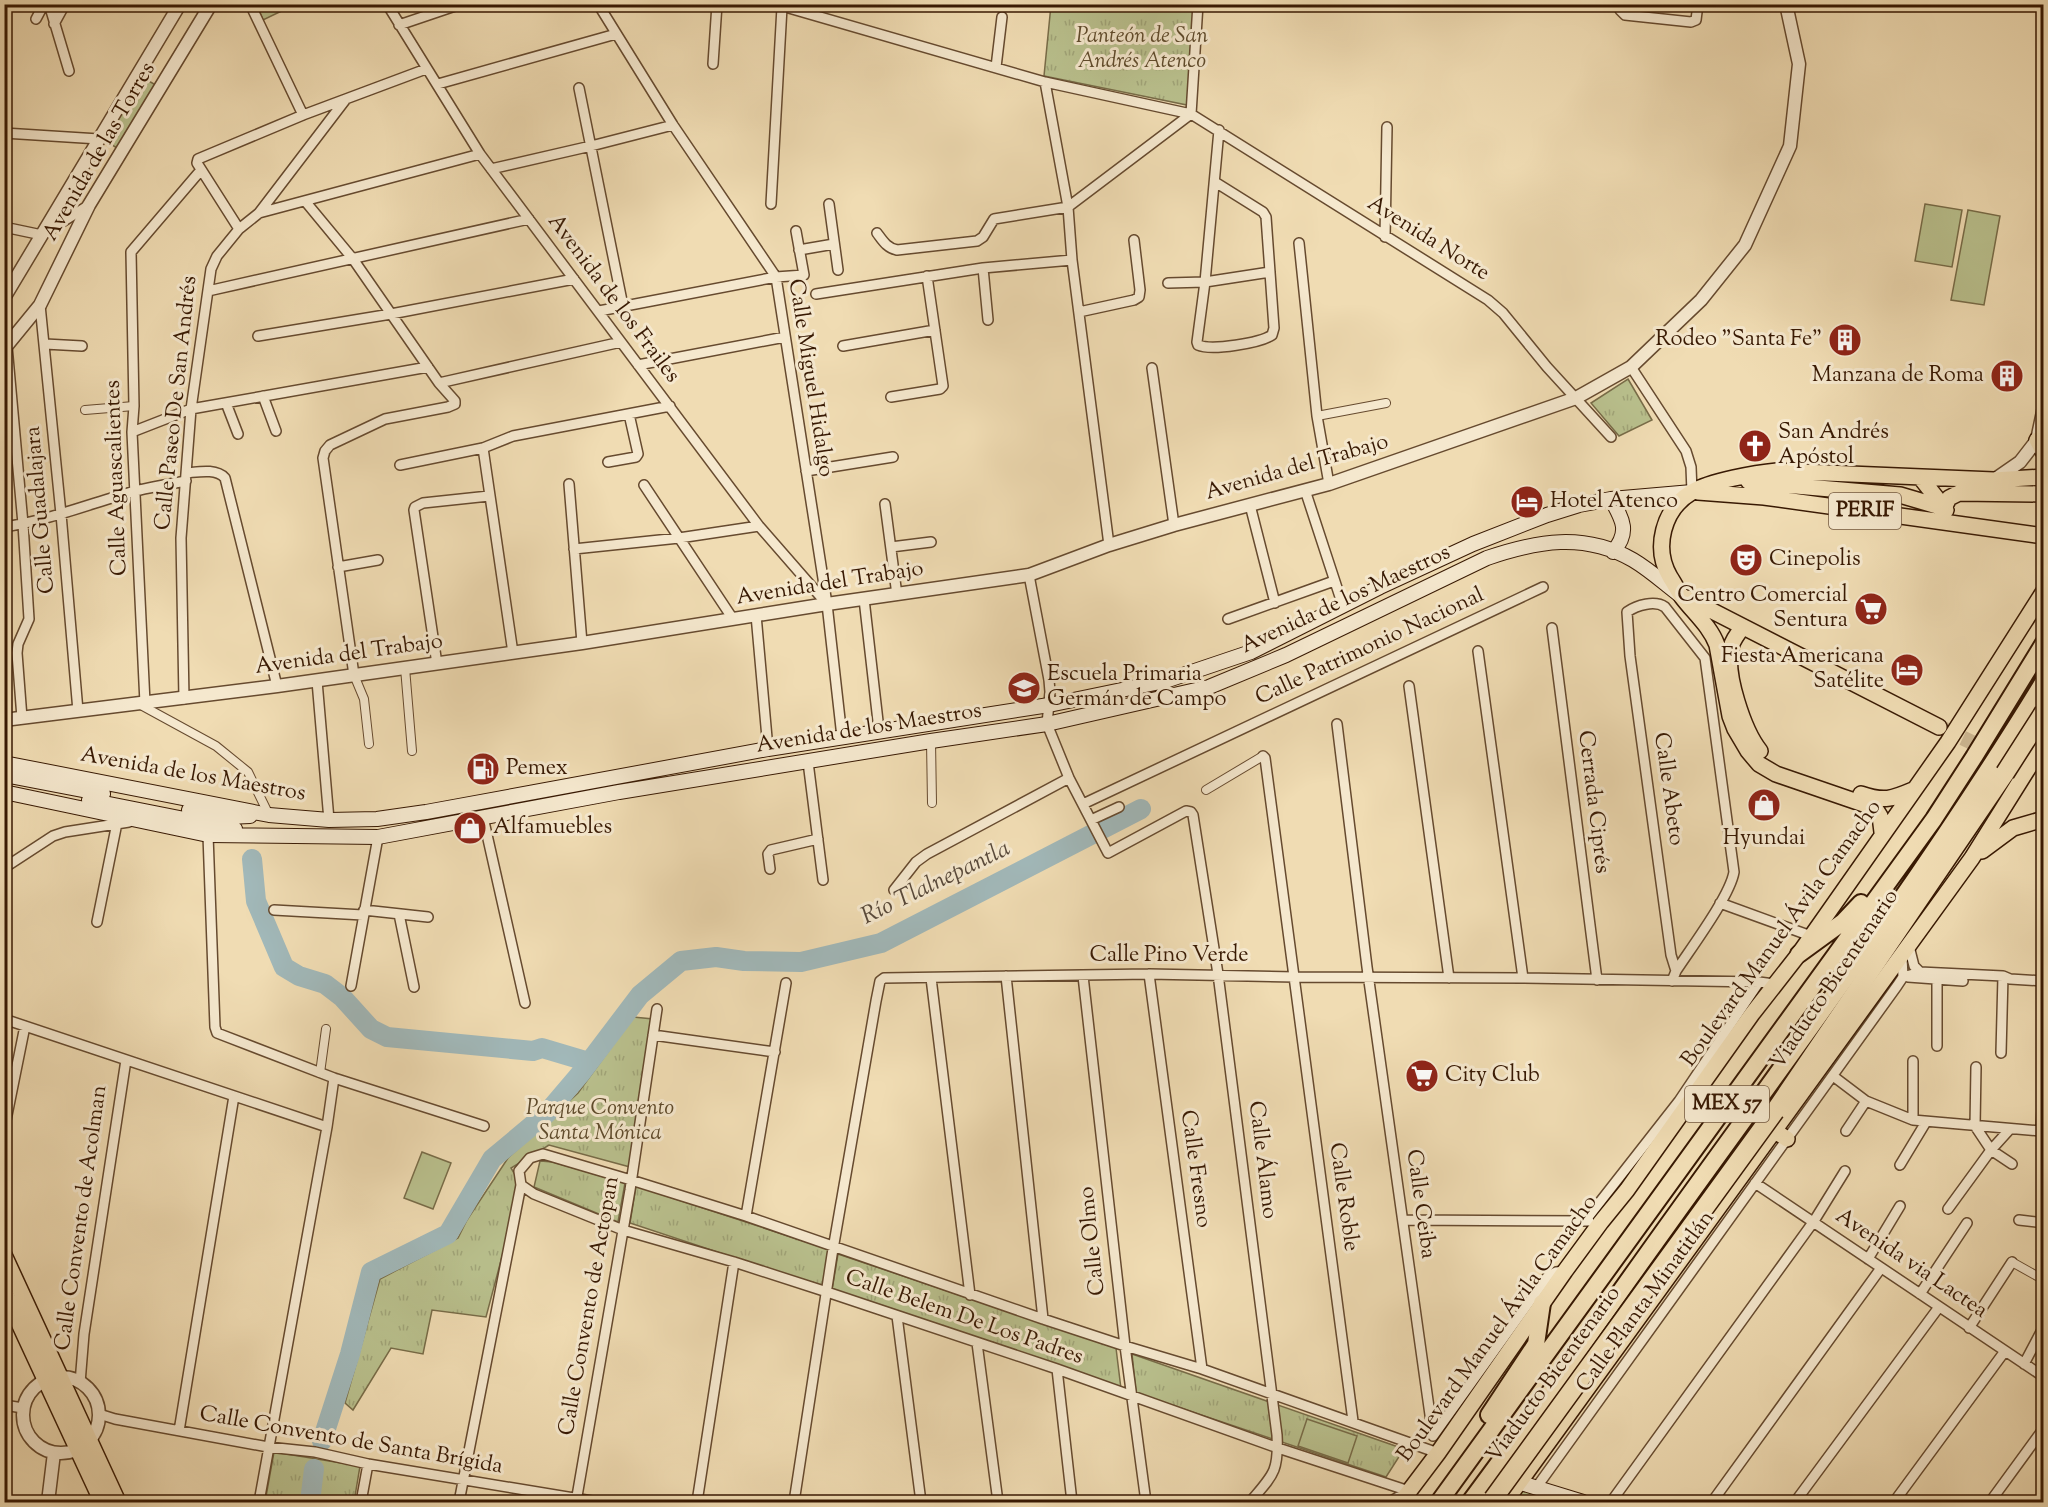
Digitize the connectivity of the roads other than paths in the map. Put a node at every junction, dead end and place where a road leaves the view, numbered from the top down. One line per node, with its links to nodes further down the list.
1 (44, 4): 17 (street)
2 (49, 4): 18 (street)
3 (64, 4): 18 (street)
4 (180, 4): 35 (street, Avenida de las Torres)
5 (211, 4): 44 (street, Avenida de las Torres)
6 (250, 4): 30 (street)
7 (387, 4): 19 (street, Avenida de los Frailes)
8 (461, 4): 19 (street)
9 (598, 4): 20 (street, Calle Miguel Hidalgo)
10 (717, 4): 21 (street)
11 (1197, 4): 29 (street)
12 (1621, 4): 13 (street)
13 (1698, 4)
14 (1786, 4): 87 (street, Avenida del Trabajo)
15 (778, 6): 22 (street, Avenida Norte); 42 (street)
16 (1002, 17): 22 (street)
17 (36, 19)
18 (54, 24): 24 (street)
19 (399, 25): 23 (street, Avenida de los Frailes)
20 (616, 34): 26 (street); 31 (street, Calle Miguel Hidalgo)
21 (713, 64)
22 (996, 67): 25 (street, Avenida Norte)
23 (426, 69): 26 (street, Avenida de los Frailes); 28 (street)
24 (69, 71)
25 (1045, 82): 29 (street, Avenida Norte); 45 (street)
26 (438, 84): 37 (street, Avenida de los Frailes)
27 (579, 88): 36 (street)
28 (346, 99): 30 (street); 46 (street)
29 (1191, 114): 33 (street, Avenida Norte); 45 (street)
30 (303, 115): 39 (street)
31 (674, 125): 36 (street); 64 (street, Calle Miguel Hidalgo)
32 (1388, 127): 53 (street)
33 (1219, 130): 40 (street); 53 (street, Avenida Norte)
34 (4, 133): 35 (street)
35 (99, 140): 52 (street, Avenida de las Torres)
36 (591, 146): 38 (street); 72 (street)
37 (480, 154): 38 (street, Avenida de los Frailes); 41 (street)
38 (491, 169): 47 (street, Avenida de los Frailes)
39 (201, 170): 49 (street); 95 (street, Calle Aguascalientes)
40 (1215, 182): 62 (street); 66 (street)
41 (305, 201): 46 (street); 58 (street)
42 (771, 204)
43 (830, 204): 56 (street)
44 (89, 205): 52 (street); 71 (street, Avenida de las Torres)
45 (1068, 207): 51 (street); 59 (street)
46 (259, 213): 49 (street, Calle Paseo De San Andrés)
47 (529, 219): 58 (street); 65 (street, Avenida de los Frailes)
48 (4, 226): 52 (street)
49 (239, 229): 68 (street, Calle Paseo De San Andrés)
50 (796, 231): 57 (street)
51 (877, 233)
52 (42, 235): 70 (street, Avenida de las Torres)
53 (1385, 237): 92 (street, Avenida Norte)
54 (1134, 240): 74 (street)
55 (1299, 243): 101 (street)
56 (834, 244): 57 (street); 61 (street)
57 (800, 250): 64 (street)
58 (353, 259): 68 (street); 75 (street)
59 (1069, 261): 60 (street); 74 (street)
60 (982, 268): 63 (street); 76 (street)
61 (838, 270)
62 (1270, 272): 66 (street); 66 (street)
63 (927, 276): 69 (street); 77 (street)
64 (776, 277): 72 (street); 79 (street, Calle Miguel Hidalgo)
65 (574, 279): 73 (street, Avenida de los Frailes); 75 (street)
66 (1205, 282): 67 (street)
67 (1168, 283)
68 (208, 291): 98 (street, Calle Paseo De San Andrés)
69 (816, 294)
70 (4, 298)
71 (40, 305): 81 (street, Calle Guadalajara); 84 (street, Avenida de las Torres)
72 (623, 306): 73 (street)
73 (599, 311): 80 (street, Avenida de los Frailes)
74 (1079, 312): 139 (street)
75 (391, 314): 78 (street); 86 (street)
76 (988, 320)
77 (935, 330): 83 (street); 91 (street)
78 (258, 336)
79 (785, 337): 85 (street); 111 (street, Calle Miguel Hidalgo)
80 (621, 342): 85 (street, Avenida de los Frailes); 89 (street)
81 (45, 344): 82 (street); 130 (street, Calle Guadalajara)
82 (82, 346)
83 (843, 346)
84 (6, 348): 132 (street)
85 (638, 365): 96 (street, Avenida de los Frailes)
86 (428, 367): 89 (street); 90 (street)
87 (1631, 367): 92 (street, Avenida del Trabajo); 122 (street)
88 (1152, 368): 133 (street)
89 (439, 383): 144 (street)
90 (263, 396): 93 (street); 102 (street)
91 (891, 397)
92 (1576, 398): 105 (street, Avenida Norte); 118 (street, Avenida del Trabajo)
93 (226, 403): 98 (street); 104 (street)
94 (1386, 403): 101 (street)
95 (134, 406): 99 (street); 103 (street, Calle Aguascalientes)
96 (670, 406): 100 (street); 135 (street, Avenida de los Frailes)
97 (2043, 407): 106 (street)
98 (191, 409): 103 (street); 112 (street, Calle Paseo De San Andrés)
99 (85, 410)
100 (629, 414): 107 (street); 109 (street)
101 (1317, 416): 118 (street)
102 (276, 431)
103 (132, 432): 121 (street, Calle Aguascalientes)
104 (238, 434)
105 (1611, 437)
106 (2040, 446): 115 (street)
107 (483, 448): 110 (street); 125 (street)
108 (892, 457): 111 (street)
109 (608, 462)
110 (399, 465)
111 (806, 471): 153 (street, Calle Miguel Hidalgo)
112 (186, 477): 121 (street); 169 (street); 171 (street, Calle Paseo De San Andrés)
113 (1920, 477): 115 (main road, Avenida de los Maestros); 116 (main road, Avenida de los Maestros); 129 (main road)
114 (2043, 477): 115 (main road, Avenida de los Maestros)
115 (1994, 480): 123 (street)
116 (1724, 481): 122 (main road, Avenida de los Maestros); 129 (main road)
117 (568, 483): 141 (street)
118 (1329, 484): 120 (street, Avenida del Trabajo)
119 (644, 485): 137 (street)
120 (1305, 490): 128 (street, Avenida del Trabajo); 146 (street)
121 (136, 491): 130 (street); 172 (street, Calle Aguascalientes)
122 (1692, 492): 126 (main road, Avenida de los Maestros); 131 (main road, Avenida de los Maestros / PERIF); 150 (main road)
123 (1975, 492): 124 (main road); 129 (main road)
124 (2043, 494)
125 (489, 496): 163 (street); 164 (street)
126 (1611, 499): 142 (main road); 154 (main road, Avenida de los Maestros)
127 (885, 504): 140 (street)
128 (1250, 505): 133 (street, Avenida del Trabajo); 152 (street)
129 (1944, 508): 131 (main road)
130 (61, 514): 132 (street); 174 (street, Calle Guadalajara)
131 (1956, 523): 136 (main road, Avenida de los Maestros / PERIF)
132 (23, 524): 134 (street); 176 (street)
133 (1174, 525): 139 (street, Avenida del Trabajo)
134 (4, 526)
135 (759, 526): 137 (street); 153 (street, Avenida de los Frailes)
136 (2041, 535)
137 (679, 538): 141 (street); 156 (street)
138 (931, 542): 140 (street)
139 (1109, 545): 145 (street, Avenida del Trabajo)
140 (891, 547): 149 (street)
141 (574, 549): 160 (street)
142 (1613, 552): 150 (main road, Avenida de los Maestros); 178 (main road, Avenida de los Maestros)
143 (378, 560): 144 (street)
144 (338, 567): 166 (street)
145 (1029, 575): 149 (street, Avenida del Trabajo); 173 (street)
146 (1334, 581): 152 (street); 154 (street)
147 (1543, 586): 198 (street, Calle Patrimonio Nacional)
148 (2043, 591): 195 (main road, Boulevard Manuel Ávila Camacho)
149 (897, 595): 151 (street, Avenida del Trabajo)
150 (1681, 596): 158 (main road, Avenida de los Maestros); 209 (main road)
151 (864, 599): 153 (street, Avenida del Trabajo); 181 (street)
152 (1275, 603): 157 (street)
153 (827, 604): 155 (street, Avenida del Trabajo); 182 (street, Calle Miguel Hidalgo)
154 (1343, 606): 173 (main road, Avenida de los Maestros)
155 (756, 615): 156 (street, Avenida del Trabajo); 186 (street)
156 (733, 619): 160 (street, Avenida del Trabajo)
157 (1228, 619)
158 (1743, 627): 180 (main road, Avenida de los Maestros); 195 (main road)
159 (1551, 628): 242 (street, Cerrada Ciprés)
160 (582, 643): 163 (street, Avenida del Trabajo)
161 (2043, 643): 202 (highway, MEX 57)
162 (1478, 651): 240 (street)
163 (513, 653): 164 (street, Avenida del Trabajo)
164 (437, 664): 165 (street, Avenida del Trabajo)
165 (405, 668): 166 (street, Avenida del Trabajo); 187 (street)
166 (354, 675): 167 (street, Avenida del Trabajo); 185 (street)
167 (317, 681): 169 (street, Avenida del Trabajo); 204 (street)
168 (2043, 681): 327 (highway, MEX 57)
169 (277, 686): 171 (street, Avenida del Trabajo)
170 (1409, 686): 239 (street)
171 (184, 699): 172 (street, Avenida del Trabajo)
172 (142, 704): 174 (street, Avenida del Trabajo); 200 (street)
173 (1049, 705): 178 (street); 181 (main road, Avenida de los Maestros)
174 (78, 711): 176 (street, Avenida del Trabajo)
175 (2043, 712): 362 (highway, Viaducto Bicentenario, bridge)
176 (22, 718): 177 (street, Avenida del Trabajo)
177 (4, 720)
178 (1047, 724): 183 (main road, Avenida de los Maestros); 192 (street)
179 (1337, 724): 235 (street, Calle Ceiba)
180 (1939, 727)
181 (879, 730): 182 (main road, Avenida de los Maestros)
182 (842, 736): 186 (main road, Avenida de los Maestros)
183 (931, 741): 189 (main road, Avenida de los Maestros); 197 (street)
184 (2043, 743): 214 (main road)
185 (369, 744)
186 (768, 749): 204 (main road, Avenida de los Maestros)
187 (412, 752)
188 (1263, 756): 194 (street); 234 (street, Calle Roble)
189 (808, 762): 201 (main road, Avenida de los Maestros); 213 (street)
190 (4, 763): 200 (main road, Avenida de los Maestros)
191 (4, 775): 206 (main road)
192 (1069, 778): 198 (street); 218 (street)
193 (4, 783): 206 (main road, Avenida de los Maestros)
194 (1206, 790)
195 (1913, 790): 209 (main road, Boulevard Manuel Ávila Camacho)
196 (4, 792): 205 (main road, Avenida de los Maestros)
197 (932, 803)
198 (1083, 804): 208 (street)
199 (1119, 807): 208 (street)
200 (269, 815): 204 (main road, Avenida de los Maestros); 206 (main road)
201 (483, 817): 212 (main road, Avenida de los Maestros); 249 (street)
202 (1934, 819): 227 (highway); 335 (highway, MEX 57)
203 (2043, 819): 214 (main road)
204 (329, 820)
205 (141, 821): 207 (street); 210 (main road, Avenida de los Maestros)
206 (226, 822): 211 (main road, Avenida de los Maestros)
207 (117, 823): 215 (street); 224 (street)
208 (1093, 823): 231 (street, Calle Álamo)
209 (1882, 832): 225 (main road, Boulevard Manuel Ávila Camacho)
210 (208, 835): 211 (main road, Avenida de los Maestros); 262 (street)
211 (270, 835): 212 (main road, Avenida de los Maestros)
212 (378, 837): 221 (street)
213 (818, 839): 216 (street); 217 (street)
214 (1972, 858): 226 (main road)
215 (4, 868)
216 (770, 868)
217 (823, 879)
218 (894, 890)
219 (1720, 903): 225 (street); 228 (street); 228 (street, Calle Abeto)
220 (274, 910): 221 (street)
221 (364, 913): 222 (street); 247 (street)
222 (399, 914): 223 (street); 248 (street)
223 (428, 916)
224 (97, 922)
225 (1811, 936): 227 (main road, Boulevard Manuel Ávila Camacho)
226 (1906, 951): 229 (street); 236 (street); 276 (main road)
227 (1799, 954): 246 (main road, Boulevard Manuel Ávila Camacho)
228 (1676, 971): 243 (street)
229 (1920, 972): 236 (street); 237 (street)
230 (1149, 974): 231 (street, Calle Pino Verde); 233 (street, Calle Pino Verde); 318 (street, Calle Fresno)
231 (1218, 974): 234 (street, Calle Pino Verde); 322 (street, Calle Álamo)
232 (1006, 976): 233 (street, Calle Pino Verde); 238 (street, Calle Pino Verde); 310 (street)
233 (1083, 976): 314 (street, Calle Olmo)
234 (1295, 977): 235 (street, Calle Pino Verde); 328 (street, Calle Roble)
235 (1370, 977): 239 (street, Calle Pino Verde); 287 (street, Calle Ceiba)
236 (1903, 977): 237 (street); 263 (street, Calle Planta Minatitlán)
237 (1937, 977): 241 (street); 255 (street)
238 (931, 978): 295 (street, Calle Pino Verde); 306 (street)
239 (1449, 978): 240 (street, Calle Pino Verde)
240 (1522, 978): 242 (street, Calle Pino Verde)
241 (2005, 979): 244 (street); 257 (street)
242 (1597, 980): 243 (street, Calle Pino Verde)
243 (1672, 981): 246 (street, Calle Pino Verde)
244 (2043, 981)
245 (786, 983): 256 (street)
246 (1767, 983): 289 (street, Boulevard Manuel Ávila Camacho); 291 (main road, Boulevard Manuel Ávila Camacho)
247 (351, 986)
248 (414, 987)
249 (525, 1003)
250 (657, 1009): 254 (street, Calle Convento de Actopan)
251 (4, 1019): 252 (street)
252 (25, 1026): 258 (street); 273 (street)
253 (326, 1029): 262 (street)
254 (653, 1035): 256 (street); 281 (street, Calle Convento de Actopan)
255 (1937, 1046)
256 (775, 1052): 286 (street)
257 (2001, 1053)
258 (126, 1060): 265 (street); 321 (street, Calle Convento de Acolman)
259 (1913, 1061): 267 (street)
260 (1976, 1067): 270 (street)
261 (2043, 1071): 275 (street)
262 (320, 1073): 264 (street)
263 (1833, 1076): 266 (street); 276 (street, Calle Planta Minatitlán)
264 (334, 1078): 269 (street); 271 (street)
265 (234, 1096): 271 (street); 330 (street)
266 (1866, 1101): 267 (street); 274 (street)
267 (1913, 1120): 268 (street)
268 (1926, 1122): 270 (street); 279 (street)
269 (484, 1126)
270 (1975, 1126): 272 (street); 277 (street)
271 (327, 1127): 333 (street)
272 (2010, 1129): 275 (street); 277 (street)
273 (4, 1130)
274 (1846, 1131)
275 (2042, 1131)
276 (1781, 1135): 282 (street, Calle Planta Minatitlán); 339 (main road)
277 (1991, 1150): 278 (street); 285 (street)
278 (2012, 1164)
279 (1900, 1165)
280 (1845, 1171): 290 (street)
281 (631, 1180): 283 (street, Calle Belem De Los Padres); 286 (street, Calle Belem De Los Padres); 294 (street, Calle Convento de Actopan)
282 (1755, 1183): 290 (street, Avenida via Lactea); 342 (street, Calle Planta Minatitlán)
283 (521, 1185): 294 (street, Calle Belem De Los Padres); 340 (street)
284 (1900, 1206): 297 (street)
285 (1948, 1209)
286 (746, 1216): 295 (street, Calle Belem De Los Padres)
287 (1403, 1220): 289 (street); 331 (street, Calle Ceiba)
288 (2019, 1220): 293 (street)
289 (1585, 1221): 291 (street)
290 (1814, 1221): 297 (street, Avenida via Lactea); 365 (street)
291 (1601, 1222): 301 (main road, Boulevard Manuel Ávila Camacho)
292 (1967, 1222): 305 (street)
293 (2043, 1223)
294 (623, 1230): 298 (street, Calle Belem De Los Padres); 344 (street, Calle Convento de Actopan)
295 (833, 1247): 304 (street, Calle Pino Verde); 306 (street, Calle Belem De Los Padres)
296 (4, 1255): 320 (main road)
297 (1868, 1259): 300 (street, Avenida via Lactea)
298 (734, 1262): 304 (street, Calle Belem De Los Padres); 352 (street)
299 (2012, 1262): 302 (street); 311 (street)
300 (1881, 1268): 305 (street, Avenida via Lactea); 366 (street)
301 (1565, 1271): 307 (main road, Boulevard Manuel Ávila Camacho); 331 (street)
302 (2043, 1280)
303 (4, 1291): 320 (main road)
304 (826, 1292): 309 (street, Calle Belem De Los Padres); 353 (street, Calle Pino Verde)
305 (1920, 1294): 308 (street, Avenida via Lactea)
306 (970, 1295): 310 (street, Calle Belem De Los Padres)
307 (1542, 1303): 335 (highway); 337 (main road, Boulevard Manuel Ávila Camacho)
308 (1940, 1307): 311 (street, Avenida via Lactea); 367 (street)
309 (897, 1316): 313 (street, Calle Belem De Los Padres); 354 (street)
310 (1043, 1319): 314 (street, Calle Belem De Los Padres)
311 (1969, 1328): 315 (street, Avenida via Lactea)
312 (2043, 1328): 316 (street)
313 (977, 1343): 317 (street, Calle Belem De Los Padres); 355 (street)
314 (1125, 1346): 318 (street, Calle Belem De Los Padres); 323 (street, Calle Olmo)
315 (2005, 1351): 316 (street, Avenida via Lactea); 368 (street)
316 (2024, 1365): 319 (street, Avenida via Lactea)
317 (1058, 1369): 323 (street, Calle Belem De Los Padres); 356 (street)
318 (1202, 1369): 322 (street, Calle Belem De Los Padres)
319 (2043, 1377)
320 (53, 1378): 321 (street); 325 (street); 332 (main road)
321 (80, 1383): 326 (street)
322 (1272, 1394): 328 (street, Calle Belem De Los Padres); 334 (street, Calle Álamo)
323 (1131, 1397): 334 (street, Calle Belem De Los Padres); 357 (street, Calle Olmo)
324 (4, 1405): 325 (street)
325 (23, 1408): 336 (street)
326 (99, 1414): 330 (street, Calle Convento de Santa Brígida); 332 (street)
327 (1535, 1414): 339 (highway); 361 (highway, MEX 57)
328 (1353, 1421): 337 (street, Calle Belem De Los Padres)
329 (2043, 1428): 369 (street)
330 (179, 1431): 333 (street, Calle Convento de Santa Brígida)
331 (1432, 1436): 337 (street, Calle Ceiba)
332 (84, 1446): 336 (street); 346 (main road); 347 (main road)
333 (268, 1447): 338 (street, Calle Convento de Santa Brígida); 348 (street)
334 (1278, 1448): 343 (street, Calle Belem De Los Padres); 358 (street, Calle Álamo)
335 (1477, 1449): 360 (highway, MEX 57)
336 (54, 1453): 345 (street)
337 (1438, 1453): 343 (main road, Boulevard Manuel Ávila Camacho)
338 (368, 1464): 340 (street, Calle Convento de Santa Brígida); 349 (street)
339 (1532, 1466): 341 (main road)
340 (463, 1480): 344 (street, Calle Convento de Santa Brígida); 350 (street)
341 (1521, 1483): 342 (main road); 363 (main road)
342 (1536, 1488): 364 (main road)
343 (1405, 1497): 359 (street)
344 (576, 1501): 351 (street, Calle Convento de Santa Brígida)
345 (48, 1503)
346 (102, 1503)
347 (118, 1503)
348 (259, 1503)
349 (361, 1503)
350 (459, 1503)
351 (598, 1503)
352 (698, 1503)
353 (794, 1503)
354 (921, 1503)
355 (998, 1503)
356 (1072, 1503)
357 (1146, 1503)
358 (1250, 1503)
359 (1389, 1503)
360 (1439, 1503)
361 (1470, 1503)
362 (1491, 1503)
363 (1505, 1503)
364 (1583, 1503)
365 (1611, 1503)
366 (1712, 1503)
367 (1795, 1503)
368 (1894, 1503)
369 (1990, 1503)

